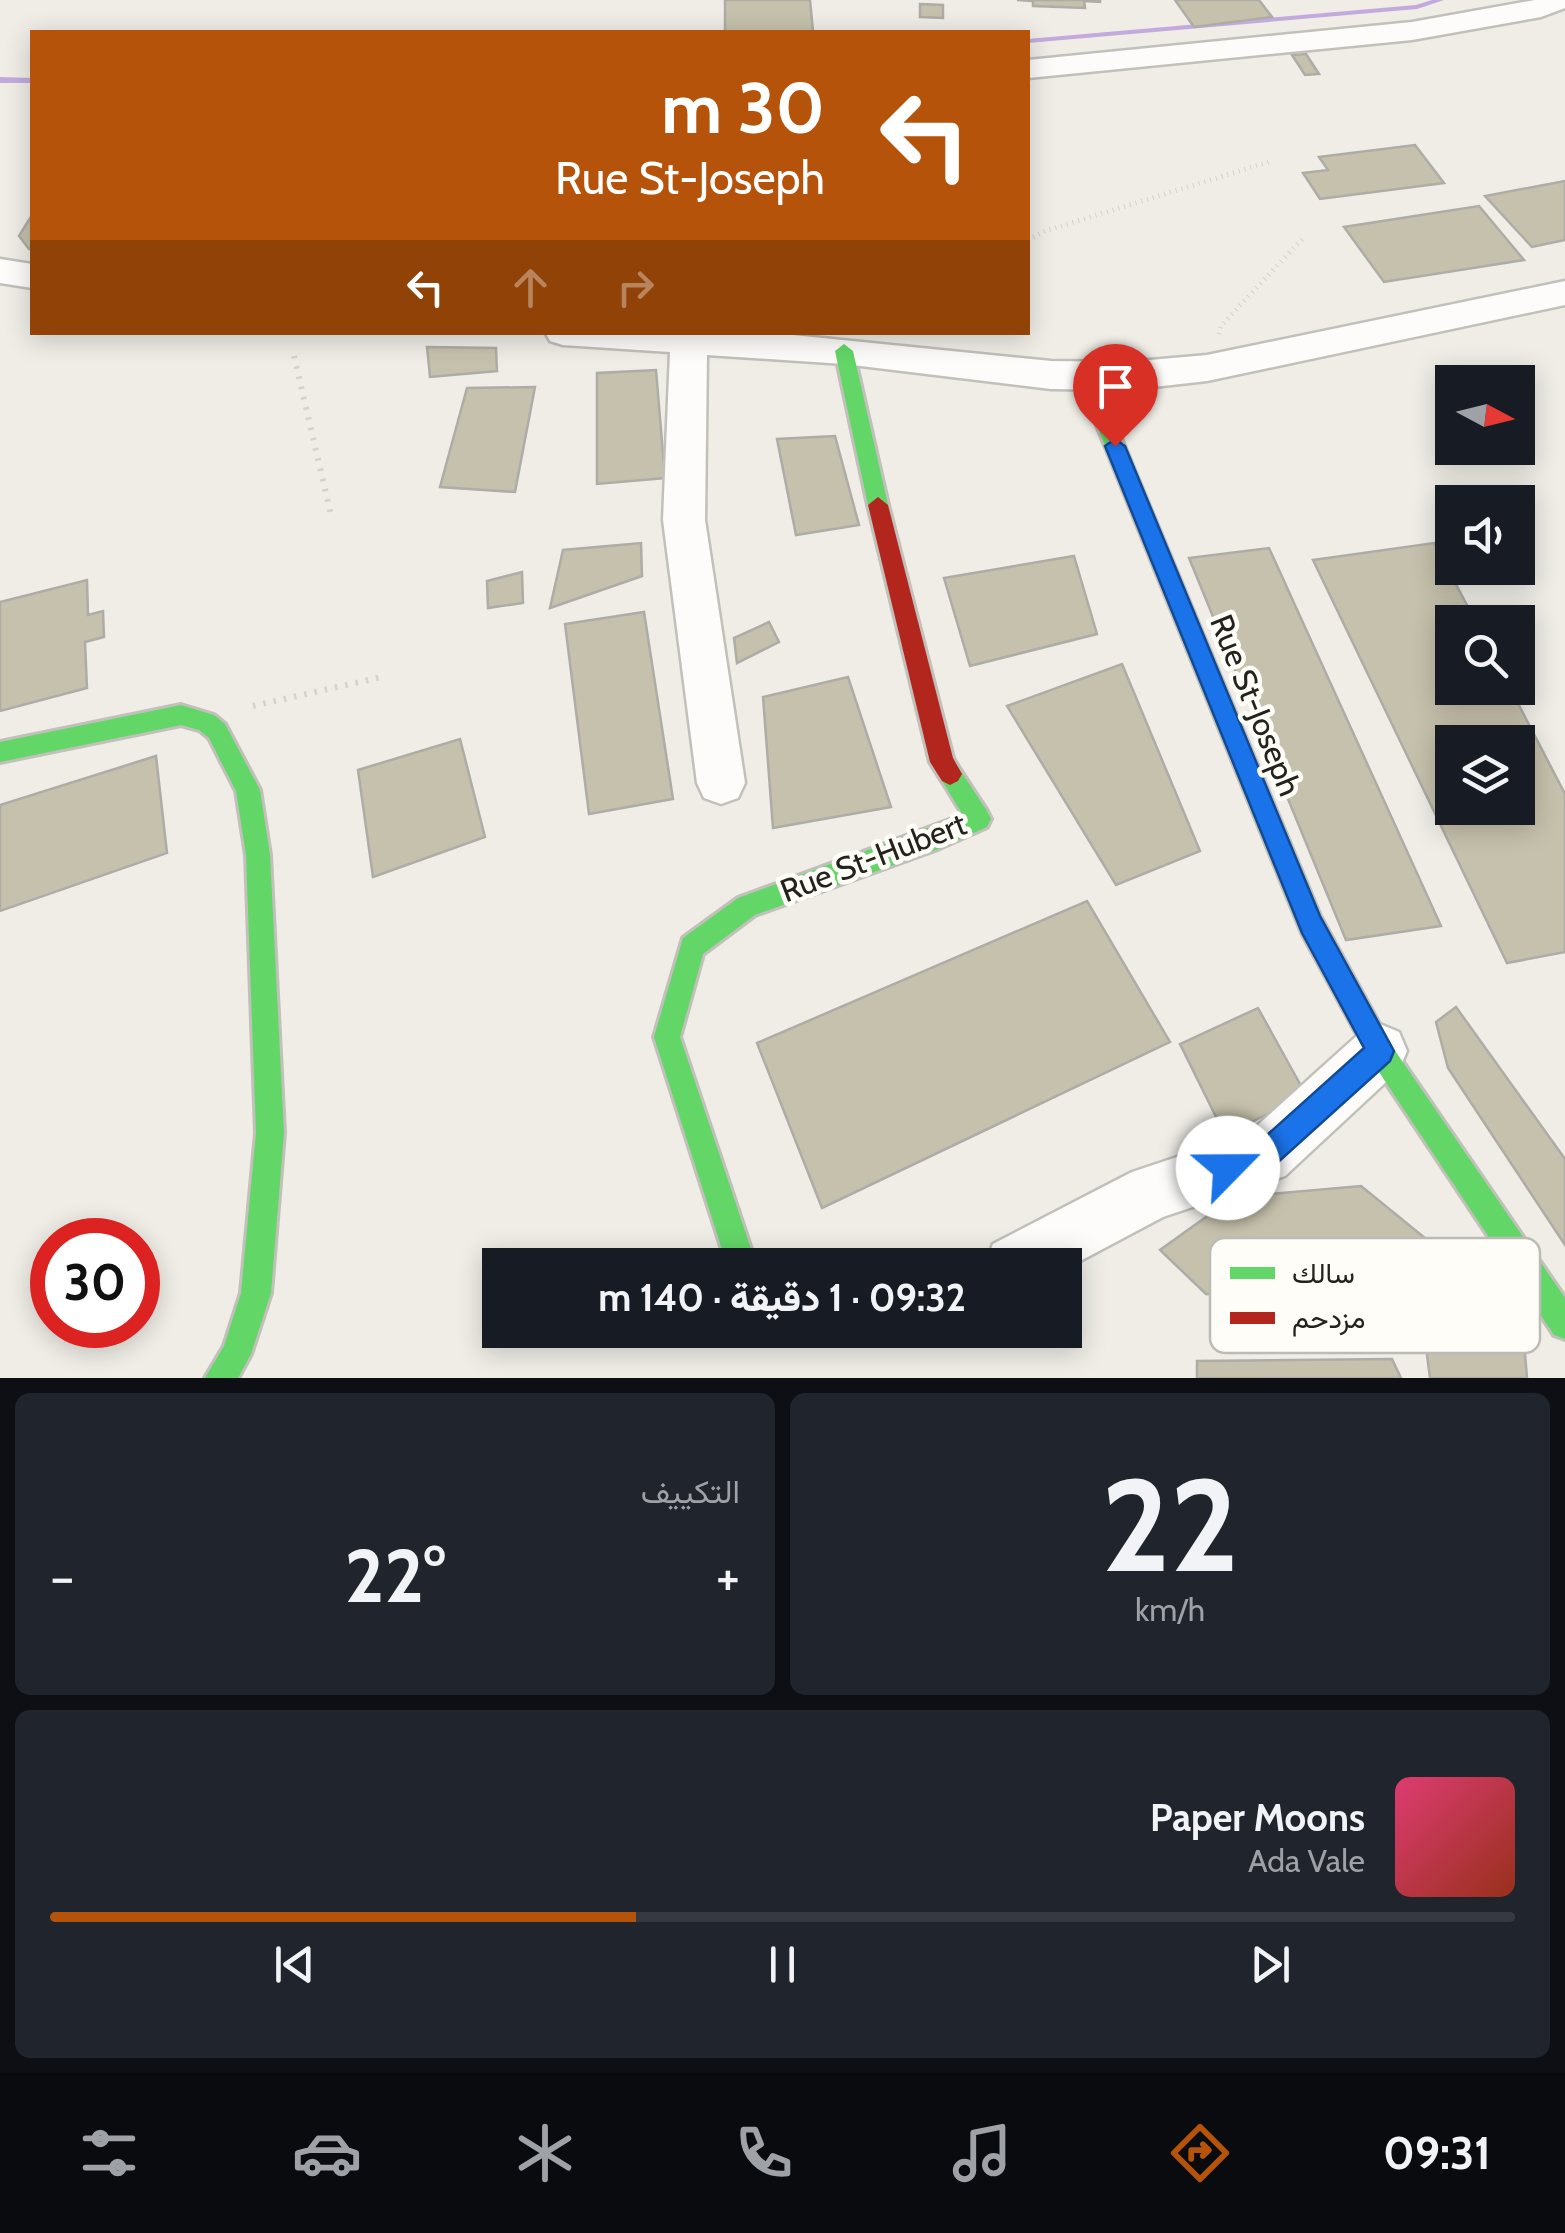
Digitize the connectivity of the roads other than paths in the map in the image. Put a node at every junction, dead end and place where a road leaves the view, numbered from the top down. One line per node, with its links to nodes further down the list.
1 (1560, 0): 2 (street)
2 (1030, 70)
3 (0, 271): 4 (street)
4 (30, 276)
5 (1565, 293): 10 (street)
6 (601, 335): 7 (street)
7 (689, 342): 9 (street); 12 (street)
8 (897, 346): 9 (street); 10 (street)
9 (844, 352): 15 (street, Rue St-Hubert)
10 (1086, 376): 13 (street, Rue St-Joseph)
11 (0, 752): 19 (street)
12 (721, 783)
13 (1380, 1051): 14 (street, Rue St-Joseph); 16 (street)
14 (1507, 1238)
15 (737, 1248)
16 (1046, 1248)
17 (1540, 1287): 18 (street, Rue St-Joseph)
18 (1565, 1324)
19 (220, 1378)

